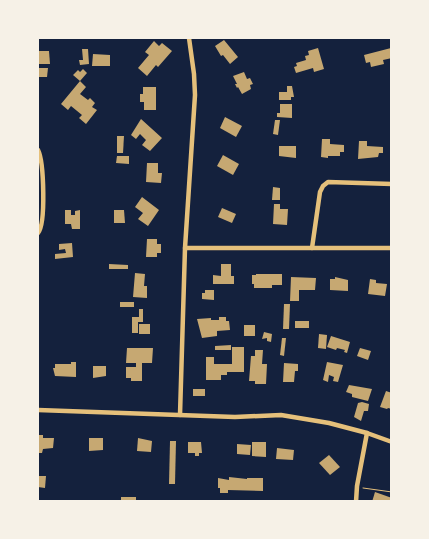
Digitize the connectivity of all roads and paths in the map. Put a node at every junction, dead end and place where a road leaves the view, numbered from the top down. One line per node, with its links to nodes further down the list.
1 (189, 38): 5 (street)
2 (38, 150): 4 (street)
3 (392, 184): 6 (street)
4 (38, 233)
5 (185, 248): 6 (street); 10 (street)
6 (312, 248): 7 (street)
7 (390, 248): 8 (street)
8 (392, 253)
9 (38, 410): 10 (street)
10 (180, 415): 11 (street)
11 (367, 433): 12 (street); 13 (street)
12 (392, 442)
13 (357, 486): 14 (path); 15 (street)
14 (392, 492)
15 (356, 502)

